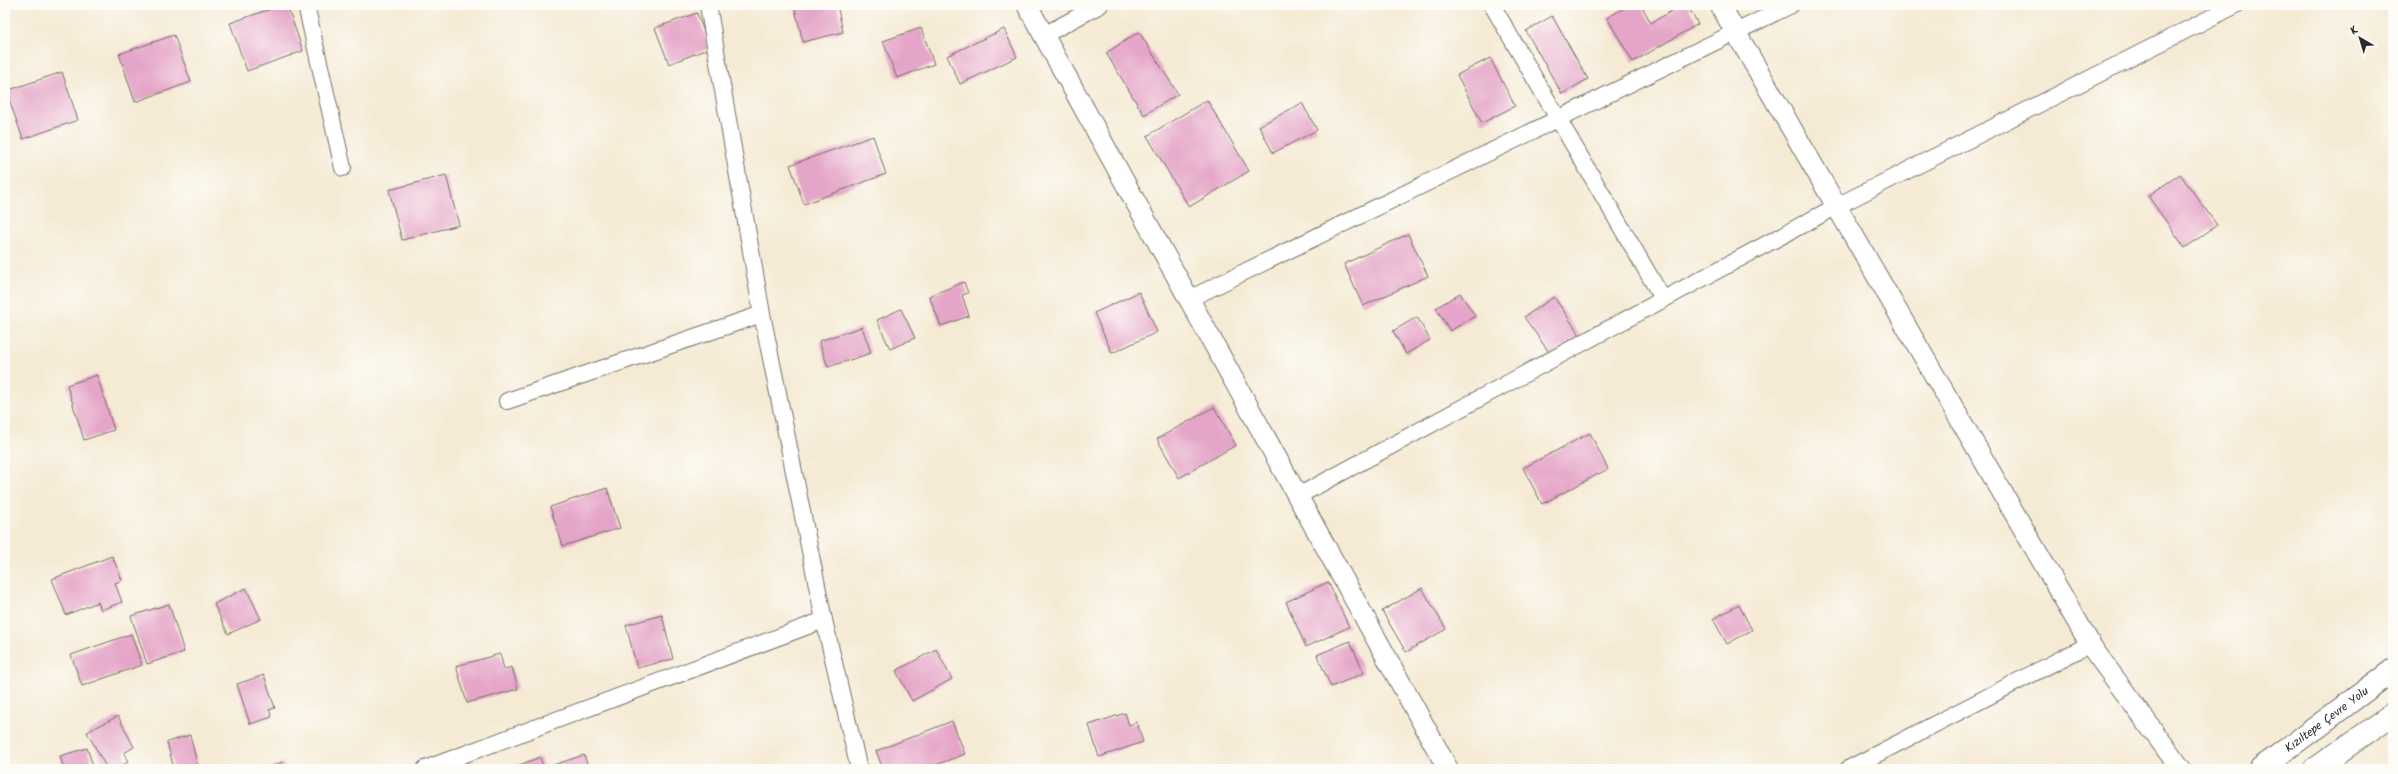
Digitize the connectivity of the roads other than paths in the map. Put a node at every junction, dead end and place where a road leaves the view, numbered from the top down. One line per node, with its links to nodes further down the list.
1 (306, 5): 12 (street)
2 (708, 5): 16 (street)
3 (1027, 5): 10 (street)
4 (1100, 5): 10 (street)
5 (1492, 5): 11 (street)
6 (1720, 5): 9 (street)
7 (1791, 5): 9 (street)
8 (2236, 5): 13 (street)
9 (1736, 32): 11 (street); 13 (street)
10 (1044, 35): 14 (street)
11 (1558, 119): 14 (street); 15 (street)
12 (343, 168)
13 (1837, 206): 15 (street); 20 (street)
14 (1189, 299): 18 (street)
15 (1663, 299): 18 (street)
16 (762, 314): 17 (street); 19 (street)
17 (507, 401)
18 (1298, 496): 25 (street)
19 (824, 620): 23 (street); 24 (street)
20 (2090, 644): 26 (street); 27 (street)
21 (2393, 670): 28 (highway, Kızıltepe Çevre Yolu)
22 (2393, 714): 29 (highway)
23 (425, 769)
24 (859, 769)
25 (1448, 769)
26 (1848, 769)
27 (2181, 769)
28 (2260, 769)
29 (2315, 769)

